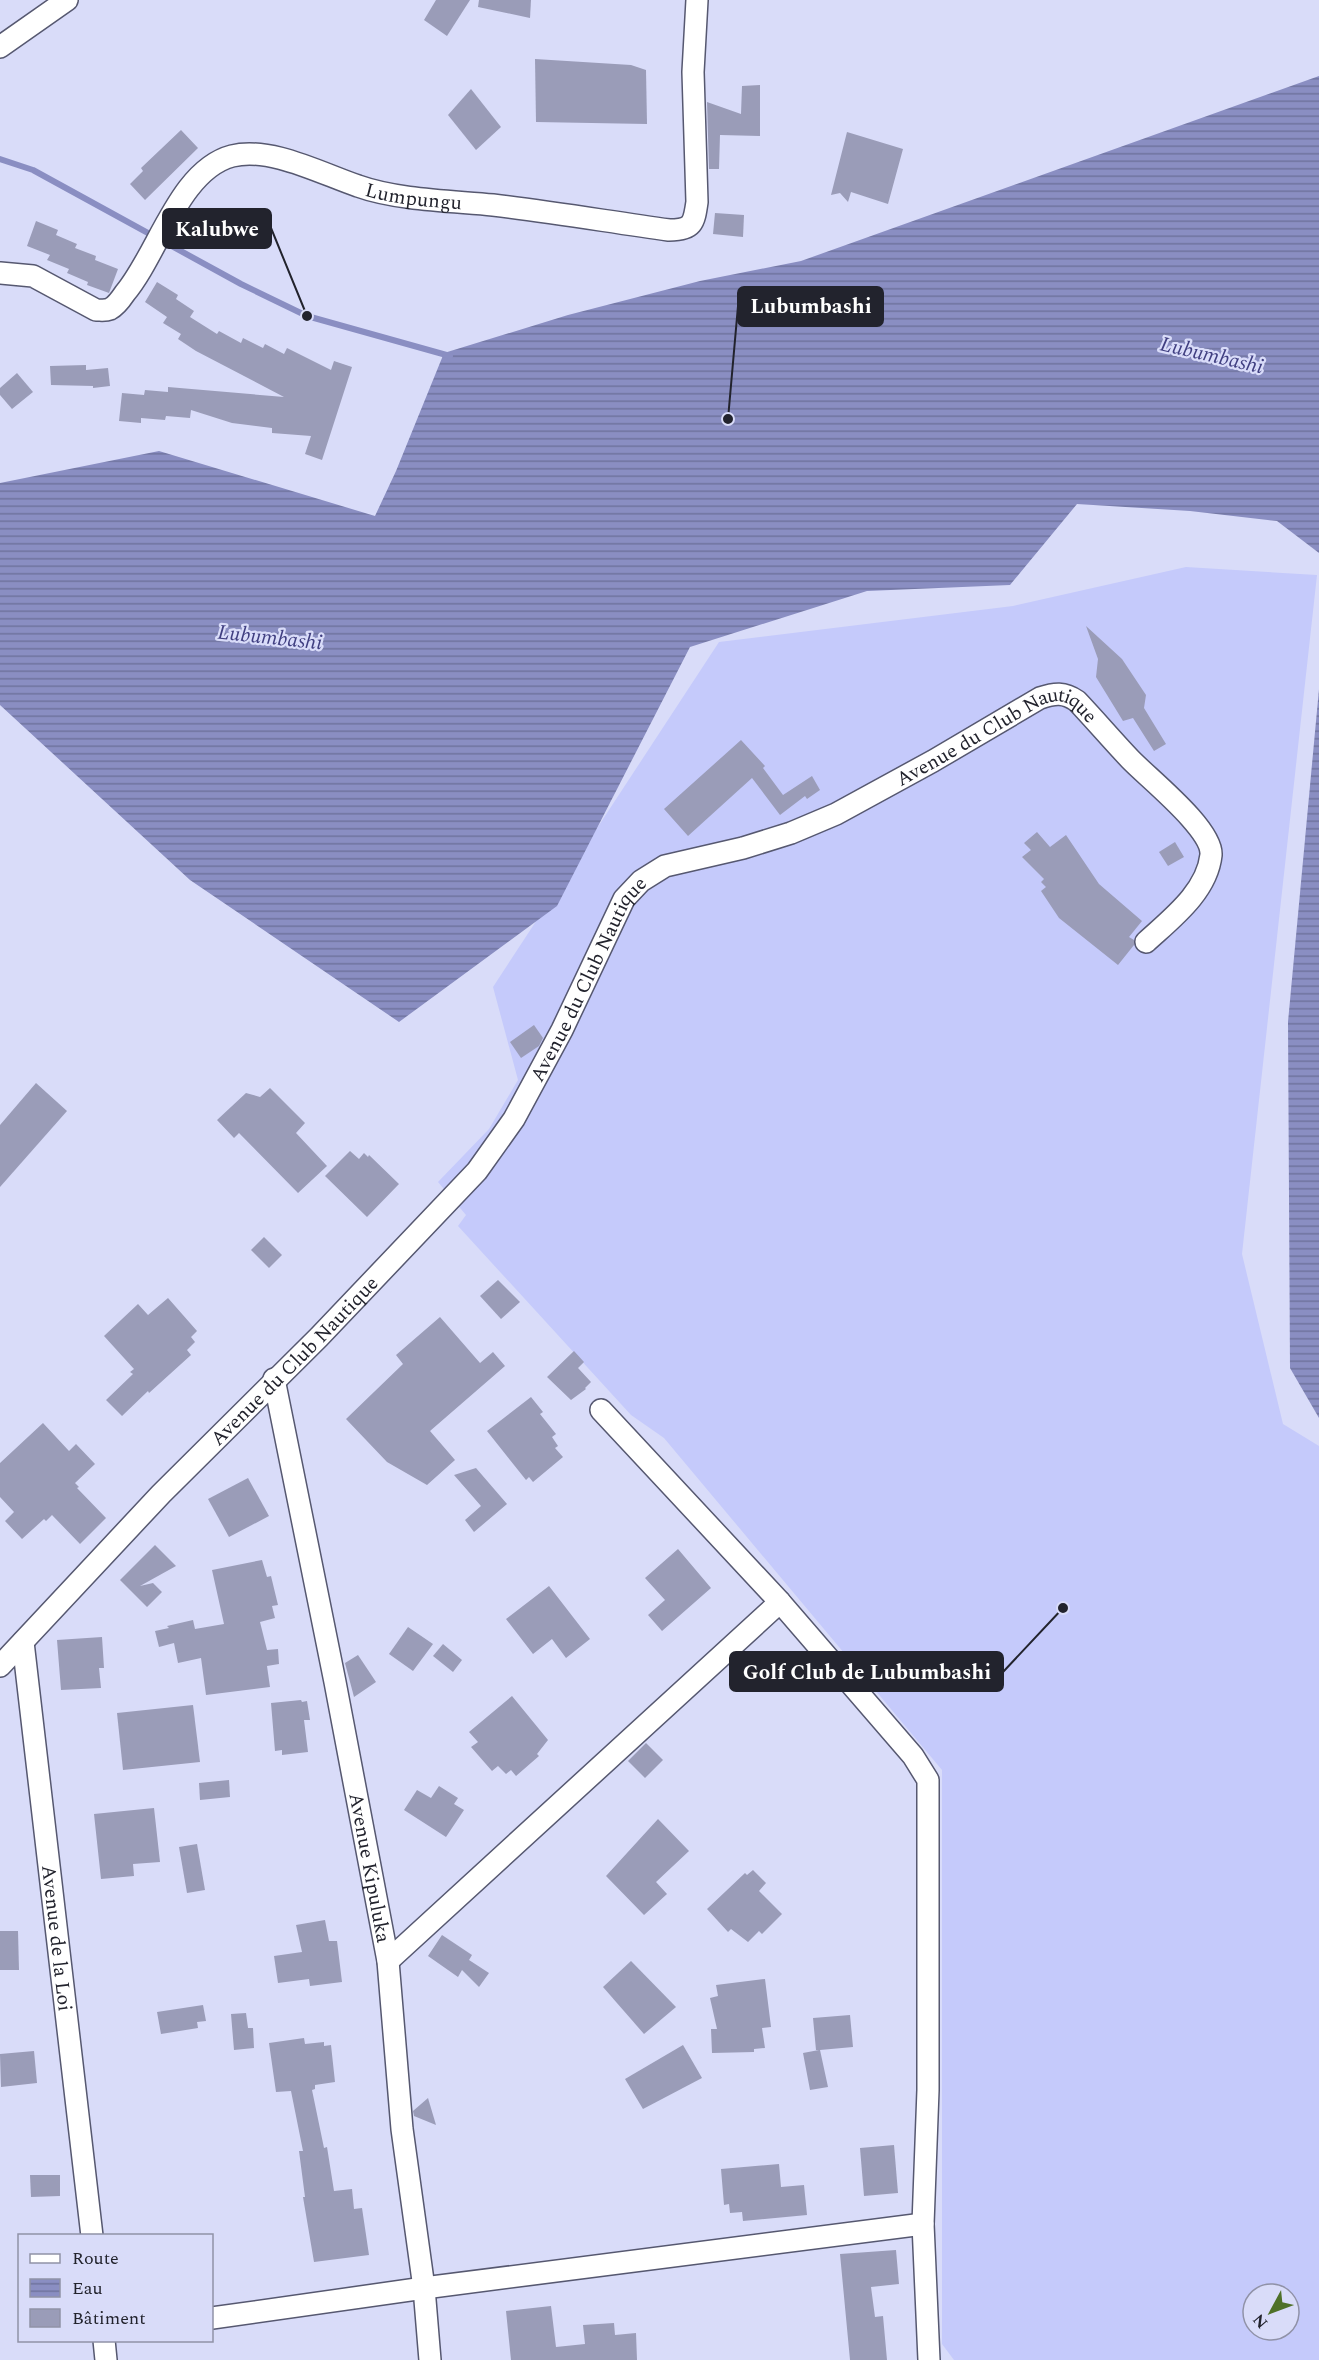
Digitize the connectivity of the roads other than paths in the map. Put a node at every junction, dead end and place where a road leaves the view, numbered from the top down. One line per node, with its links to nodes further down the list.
1 (67, 0): 3 (street)
2 (697, 0): 4 (street, Lumpungu)
3 (0, 48)
4 (0, 273)
5 (1146, 942): 6 (street, Avenue du Club Nautique)
6 (274, 1379): 9 (street, Avenue du Club Nautique); 11 (street, Avenue Kipuluka)
7 (600, 1410): 8 (street)
8 (780, 1602): 11 (street); 12 (street)
9 (24, 1642): 10 (street, Avenue du Club Nautique); 13 (street, Avenue de la Loi)
10 (0, 1666)
11 (388, 1961): 14 (street, Avenue Kipuluka)
12 (923, 2224): 14 (street); 19 (street)
13 (92, 2234)
14 (424, 2288): 15 (street); 18 (street, Avenue Kipuluka)
15 (213, 2318)
16 (104, 2342): 17 (street)
17 (106, 2360)
18 (430, 2360)
19 (929, 2360)

